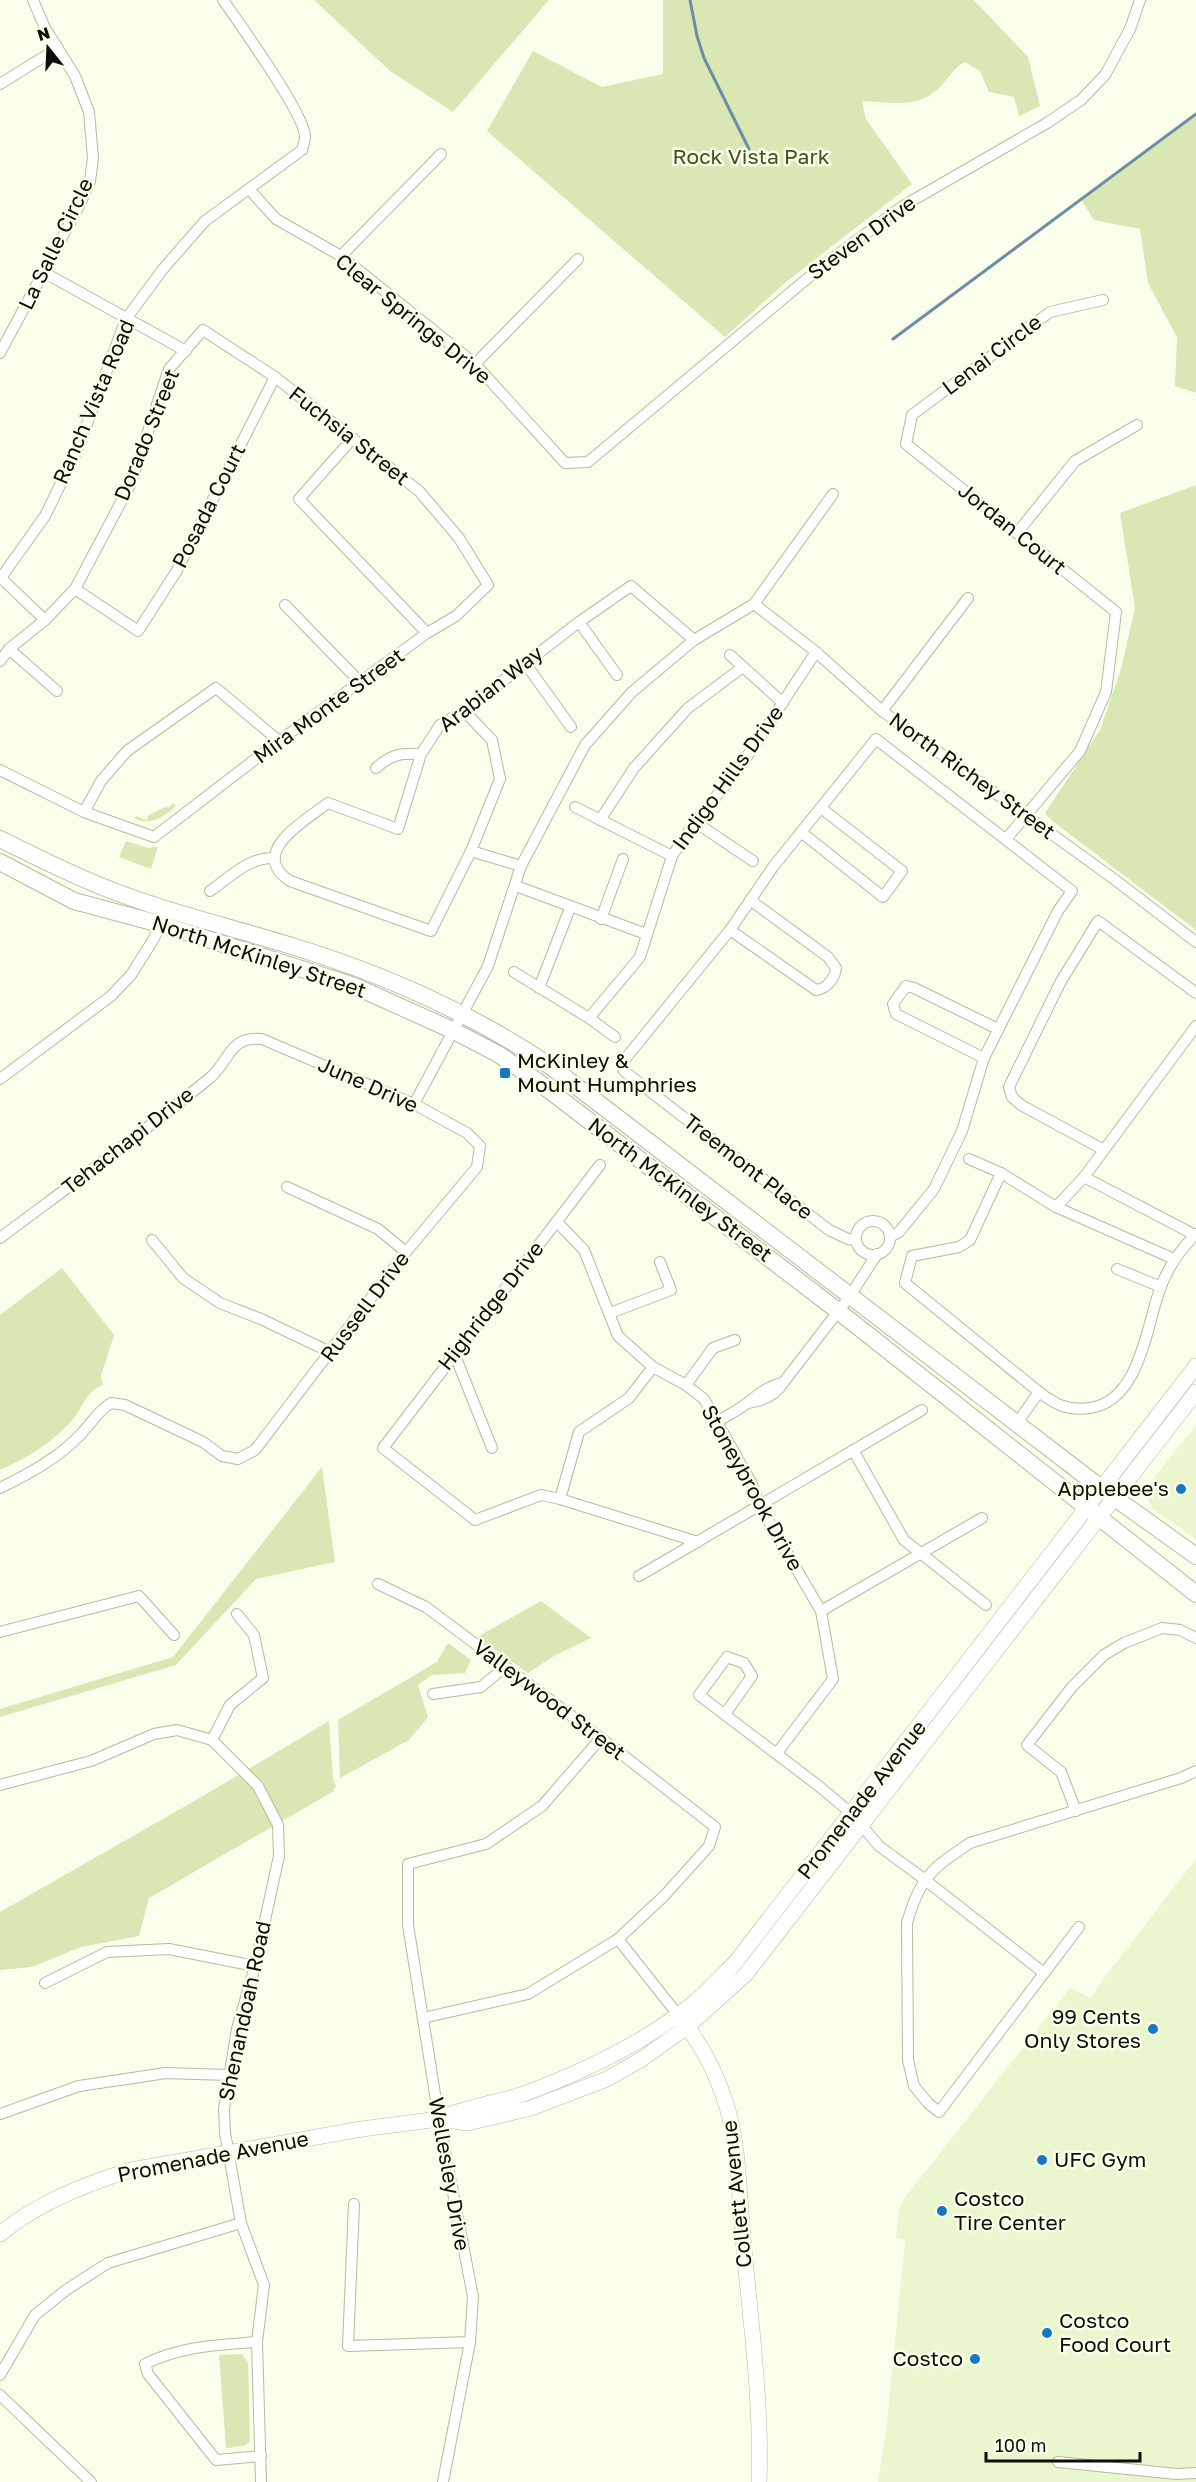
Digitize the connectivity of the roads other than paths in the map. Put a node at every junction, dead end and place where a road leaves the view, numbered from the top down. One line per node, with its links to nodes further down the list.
1 (33, 0): 4 (street, La Salle Circle)
2 (223, 0): 7 (street, Ranch Vista Road)
3 (1140, 0): 20 (street, Steven Drive)
4 (58, 48): 5 (street); 10 (street, La Salle Circle)
5 (0, 84)
6 (441, 154): 8 (street)
7 (249, 189): 8 (street, Clear Springs Drive); 12 (street, Ranch Vista Road)
8 (340, 256): 15 (street, Clear Springs Drive)
9 (578, 259): 15 (street)
10 (45, 273): 12 (street); 14 (street, La Salle Circle)
11 (1103, 300): 19 (street, Lenai Circle)
12 (126, 319): 13 (street); 23 (street, Ranch Vista Road)
13 (186, 351): 16 (street, Fuchsia Street); 25 (street, Dorado Street)
14 (0, 353)
15 (475, 364): 20 (street, Clear Springs Drive)
16 (274, 377): 18 (street, Fuchsia Street); 25 (street, Posada Court)
17 (1137, 425): 22 (street)
18 (352, 439): 24 (street, Fuchsia Street); 31 (street)
19 (906, 442): 22 (street, Jordan Court)
20 (565, 463)
21 (832, 494): 27 (street)
22 (1017, 533): 53 (street, Jordan Court)
23 (1, 578): 29 (street)
24 (488, 585): 31 (street, Mira Monte Street)
25 (75, 589): 29 (street, Dorado Street)
26 (968, 598): 44 (street)
27 (754, 604): 32 (street); 34 (street, North Richey Street)
28 (285, 605): 40 (street)
29 (45, 620): 33 (street, Dorado Street)
30 (579, 622): 32 (street, Arabian Way); 37 (street, Arabian Way); 39 (street)
31 (427, 633): 40 (street, Mira Monte Street)
32 (694, 640): 65 (street)
33 (9, 650): 36 (street, Dorado Street); 41 (street)
34 (816, 652): 42 (street, Indigo Hills Drive); 44 (street, North Richey Street)
35 (730, 656): 38 (street)
36 (0, 661)
37 (525, 663): 43 (street, Arabian Way); 45 (street)
38 (743, 667): 42 (street); 54 (street)
39 (617, 675)
40 (360, 682): 46 (street, Mira Monte Street)
41 (57, 692)
42 (783, 703): 55 (street, Indigo Hills Drive)
43 (464, 711): 47 (street, Arabian Way); 59 (street)
44 (882, 711): 53 (street, North Richey Street)
45 (571, 727)
46 (279, 741): 52 (street, Mira Monte Street); 52 (street)
47 (421, 754): 48 (street); 61 (street, Arabian Way)
48 (376, 768)
49 (0, 770): 52 (street)
50 (575, 807): 54 (street)
51 (821, 807): 56 (street); 56 (street); 58 (street)
52 (84, 812)
53 (1026, 816): 58 (street); 74 (street, North Richey Street)
54 (600, 820): 60 (street)
55 (694, 822): 60 (street, Indigo Hills Drive); 63 (street)
56 (801, 832): 68 (street)
57 (0, 839): 70 (main road, North McKinley Street)
58 (1006, 839): 81 (street)
59 (471, 851): 61 (street); 65 (street)
60 (672, 856): 73 (street, Indigo Hills Drive)
61 (274, 858): 67 (street)
62 (623, 859): 71 (street)
63 (753, 861)
64 (0, 862): 70 (main road, North McKinley Street)
65 (521, 866): 66 (street)
66 (516, 886): 69 (street); 78 (street)
67 (210, 891)
68 (750, 900): 72 (street); 72 (street)
69 (570, 908): 71 (street); 76 (street)
70 (163, 917): 78 (main road, North McKinley Street); 82 (main road, North McKinley Street); 86 (street)
71 (602, 919): 73 (street)
72 (730, 930): 101 (street, Treemont Place)
73 (646, 934): 79 (street, Indigo Hills Drive)
74 (1196, 942)
75 (514, 972): 76 (street)
76 (539, 988): 79 (street)
77 (1196, 993): 89 (street)
78 (461, 1012): 82 (street); 108 (main road, North McKinley Street)
79 (588, 1018): 83 (street)
80 (1196, 1026): 89 (street)
81 (998, 1029): 85 (street); 85 (street)
82 (452, 1030): 87 (street); 109 (main road, North McKinley Street)
83 (615, 1037)
84 (249, 1038): 87 (street, June Drive); 99 (street, Tehachapi Drive)
85 (984, 1058): 98 (street)
86 (0, 1079)
87 (414, 1104): 88 (street, June Drive)
88 (480, 1146): 102 (street, Russell Drive)
89 (1104, 1150): 93 (street)
90 (969, 1159): 92 (street)
91 (600, 1165): 96 (street, Highridge Drive)
92 (1001, 1173): 95 (street); 117 (street)
93 (1084, 1177): 95 (street); 97 (street)
94 (287, 1187): 102 (street)
95 (1056, 1207): 104 (street)
96 (557, 1222): 110 (street, Stoneybrook Drive); 113 (street, Highridge Drive)
97 (1195, 1235): 104 (street)
98 (890, 1237): 101 (street); 103 (street)
99 (0, 1238)
100 (152, 1240): 112 (street)
101 (855, 1240): 103 (street)
102 (406, 1252): 112 (street, Russell Drive)
103 (877, 1254): 108 (street)
104 (1174, 1259): 107 (street)
105 (660, 1262): 110 (street)
106 (1117, 1269): 107 (street)
107 (1161, 1287): 117 (street)
108 (850, 1296): 109 (street); 121 (main road, North McKinley Street)
109 (838, 1311): 120 (street); 128 (main road, North McKinley Street)
110 (610, 1313): 115 (street, Stoneybrook Drive)
111 (735, 1340): 116 (street)
112 (330, 1352): 124 (street, Russell Drive)
113 (454, 1353): 122 (street); 126 (street, Highridge Drive)
114 (1196, 1366): 125 (main road, Promenade Avenue)
115 (653, 1367): 116 (street, Stoneybrook Drive); 126 (street)
116 (686, 1385): 120 (street, Stoneybrook Drive)
117 (1039, 1392): 121 (street)
118 (1196, 1392): 125 (main road, Promenade Avenue)
119 (922, 1410): 123 (street)
120 (717, 1422): 127 (street, Stoneybrook Drive)
121 (1017, 1423): 125 (main road, North McKinley Street)
122 (492, 1448)
123 (853, 1450): 127 (street); 131 (street)
124 (0, 1488)
125 (1107, 1493): 128 (main road, Promenade Avenue); 132 (main road, North McKinley Street)
126 (560, 1499): 130 (street)
127 (759, 1505): 130 (street); 137 (street, Stoneybrook Drive)
128 (1094, 1512): 135 (main road, North McKinley Street); 151 (main road, Promenade Avenue); 152 (main road, Promenade Avenue)
129 (982, 1518): 131 (street)
130 (698, 1542): 133 (street)
131 (919, 1554): 136 (street); 137 (street)
132 (1196, 1556)
133 (639, 1576)
134 (378, 1584): 142 (street, Valleywood Street)
135 (1196, 1594)
136 (986, 1605)
137 (821, 1611): 147 (street, Stoneybrook Drive)
138 (237, 1614): 146 (street)
139 (0, 1632): 140 (street)
140 (174, 1635)
141 (1196, 1638): 150 (street)
142 (505, 1667): 143 (street); 145 (street, Valleywood Street)
143 (433, 1694)
144 (725, 1714): 144 (street); 147 (street)
145 (601, 1738): 155 (street, Valleywood Street); 159 (street, Wellesley Drive)
146 (212, 1740): 149 (street); 156 (street, Shenandoah Road)
147 (777, 1753): 151 (street)
148 (1196, 1771): 150 (street)
149 (0, 1785)
150 (1076, 1810): 153 (street)
151 (852, 1814): 152 (street); 160 (main road, Promenade Avenue)
152 (861, 1827): 153 (street); 160 (main road, Promenade Avenue)
153 (924, 1879): 157 (street); 157 (street)
154 (1079, 1927): 157 (street)
155 (618, 1940): 159 (street); 160 (street, Collett Avenue)
156 (255, 1966): 158 (street); 161 (street, Shenandoah Road)
157 (1044, 1972)
158 (45, 1983)
159 (423, 2018): 163 (street, Wellesley Drive)
160 (682, 2021): 163 (main road, Promenade Avenue); 178 (main road, Collett Avenue)
161 (228, 2075): 162 (street); 164 (street, Shenandoah Road)
162 (0, 2114)
163 (439, 2119): 164 (main road, Promenade Avenue); 169 (street, Wellesley Drive)
164 (229, 2153): 166 (street, Shenandoah Road); 167 (main road, Promenade Avenue)
165 (354, 2204): 169 (street)
166 (241, 2223): 168 (street, Shenandoah Road); 170 (street)
167 (0, 2234)
168 (257, 2342): 172 (street, Shenandoah Road); 172 (street)
169 (470, 2342): 177 (street, Wellesley Drive)
170 (0, 2375)
171 (0, 2395): 175 (street)
172 (261, 2457): 176 (street, Shenandoah Road)
173 (1058, 2462): 174 (street)
174 (1196, 2473)
175 (91, 2482)
176 (261, 2482)
177 (443, 2482)
178 (759, 2482)

